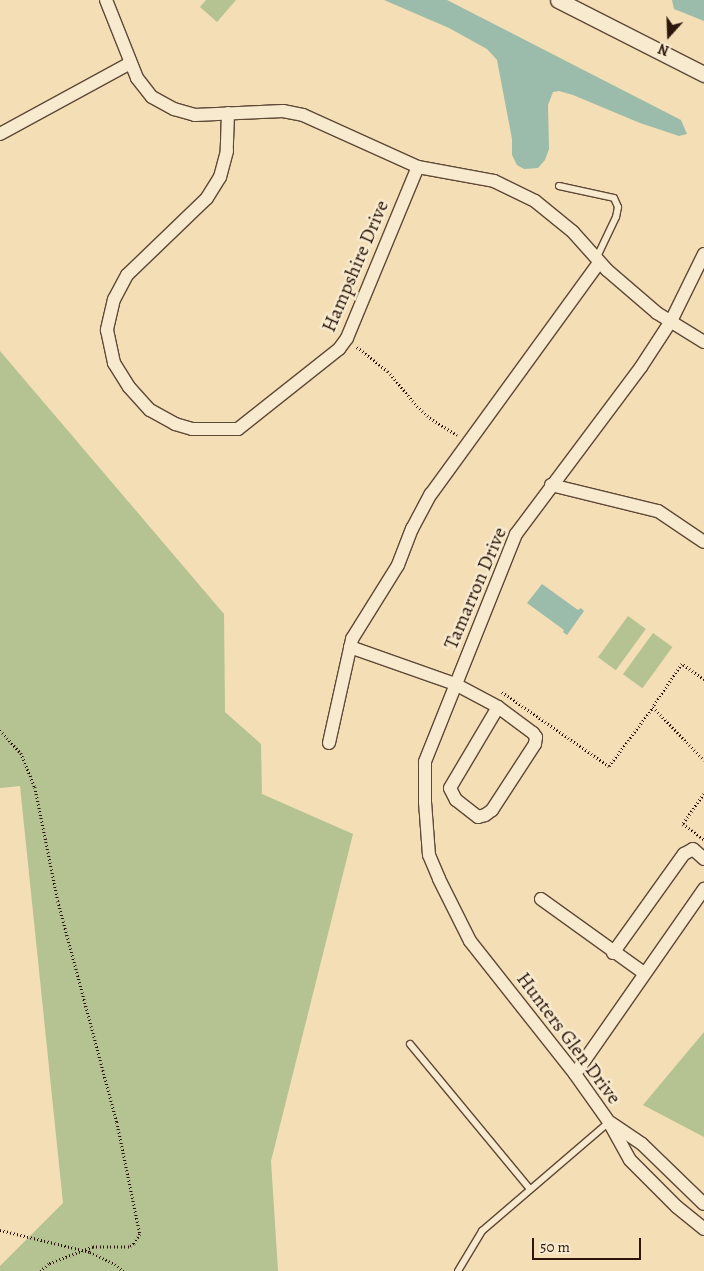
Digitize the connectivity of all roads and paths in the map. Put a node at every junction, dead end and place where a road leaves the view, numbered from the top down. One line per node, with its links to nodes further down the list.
1 (106, 0): 3 (street)
2 (558, 0): 4 (street)
3 (130, 63): 5 (street); 6 (street)
4 (704, 74)
5 (228, 113): 7 (street); 12 (street, Hampshire Drive)
6 (0, 134)
7 (418, 167): 10 (street); 12 (street, Hampshire Drive)
8 (559, 186): 10 (lane)
9 (704, 254): 11 (street, Tamarron Drive)
10 (598, 261): 11 (street); 14 (street)
11 (671, 321): 13 (street); 15 (street, Tamarron Drive)
12 (346, 339): 14 (path)
13 (704, 342)
14 (469, 442): 17 (street)
15 (551, 485): 16 (street); 19 (street, Tamarron Drive)
16 (704, 542)
17 (350, 647): 19 (street); 24 (street)
18 (704, 680): 22 (path)
19 (455, 684): 21 (street); 33 (street, Tamarron Drive)
20 (502, 692): 22 (path)
21 (498, 707): 21 (street)
22 (653, 707): 25 (path)
23 (0, 730): 41 (path)
24 (329, 743)
25 (704, 760)
26 (704, 794): 27 (path)
27 (704, 839)
28 (704, 859): 31 (street)
29 (704, 889): 32 (street)
30 (541, 899): 31 (street)
31 (613, 952): 32 (street)
32 (644, 973): 35 (street)
33 (500, 978): 35 (street, Hunters Glen Drive)
34 (410, 1044): 37 (lane)
35 (575, 1074): 36 (street, Hunters Glen Drive)
36 (609, 1122): 37 (lane); 38 (street, Hunters Glen Drive); 39 (street, Hunters Glen Drive)
37 (530, 1189): 44 (lane)
38 (704, 1204)
39 (704, 1229)
40 (0, 1230): 41 (path)
41 (83, 1250): 42 (path); 43 (path)
42 (41, 1271)
43 (123, 1271)
44 (458, 1271)

